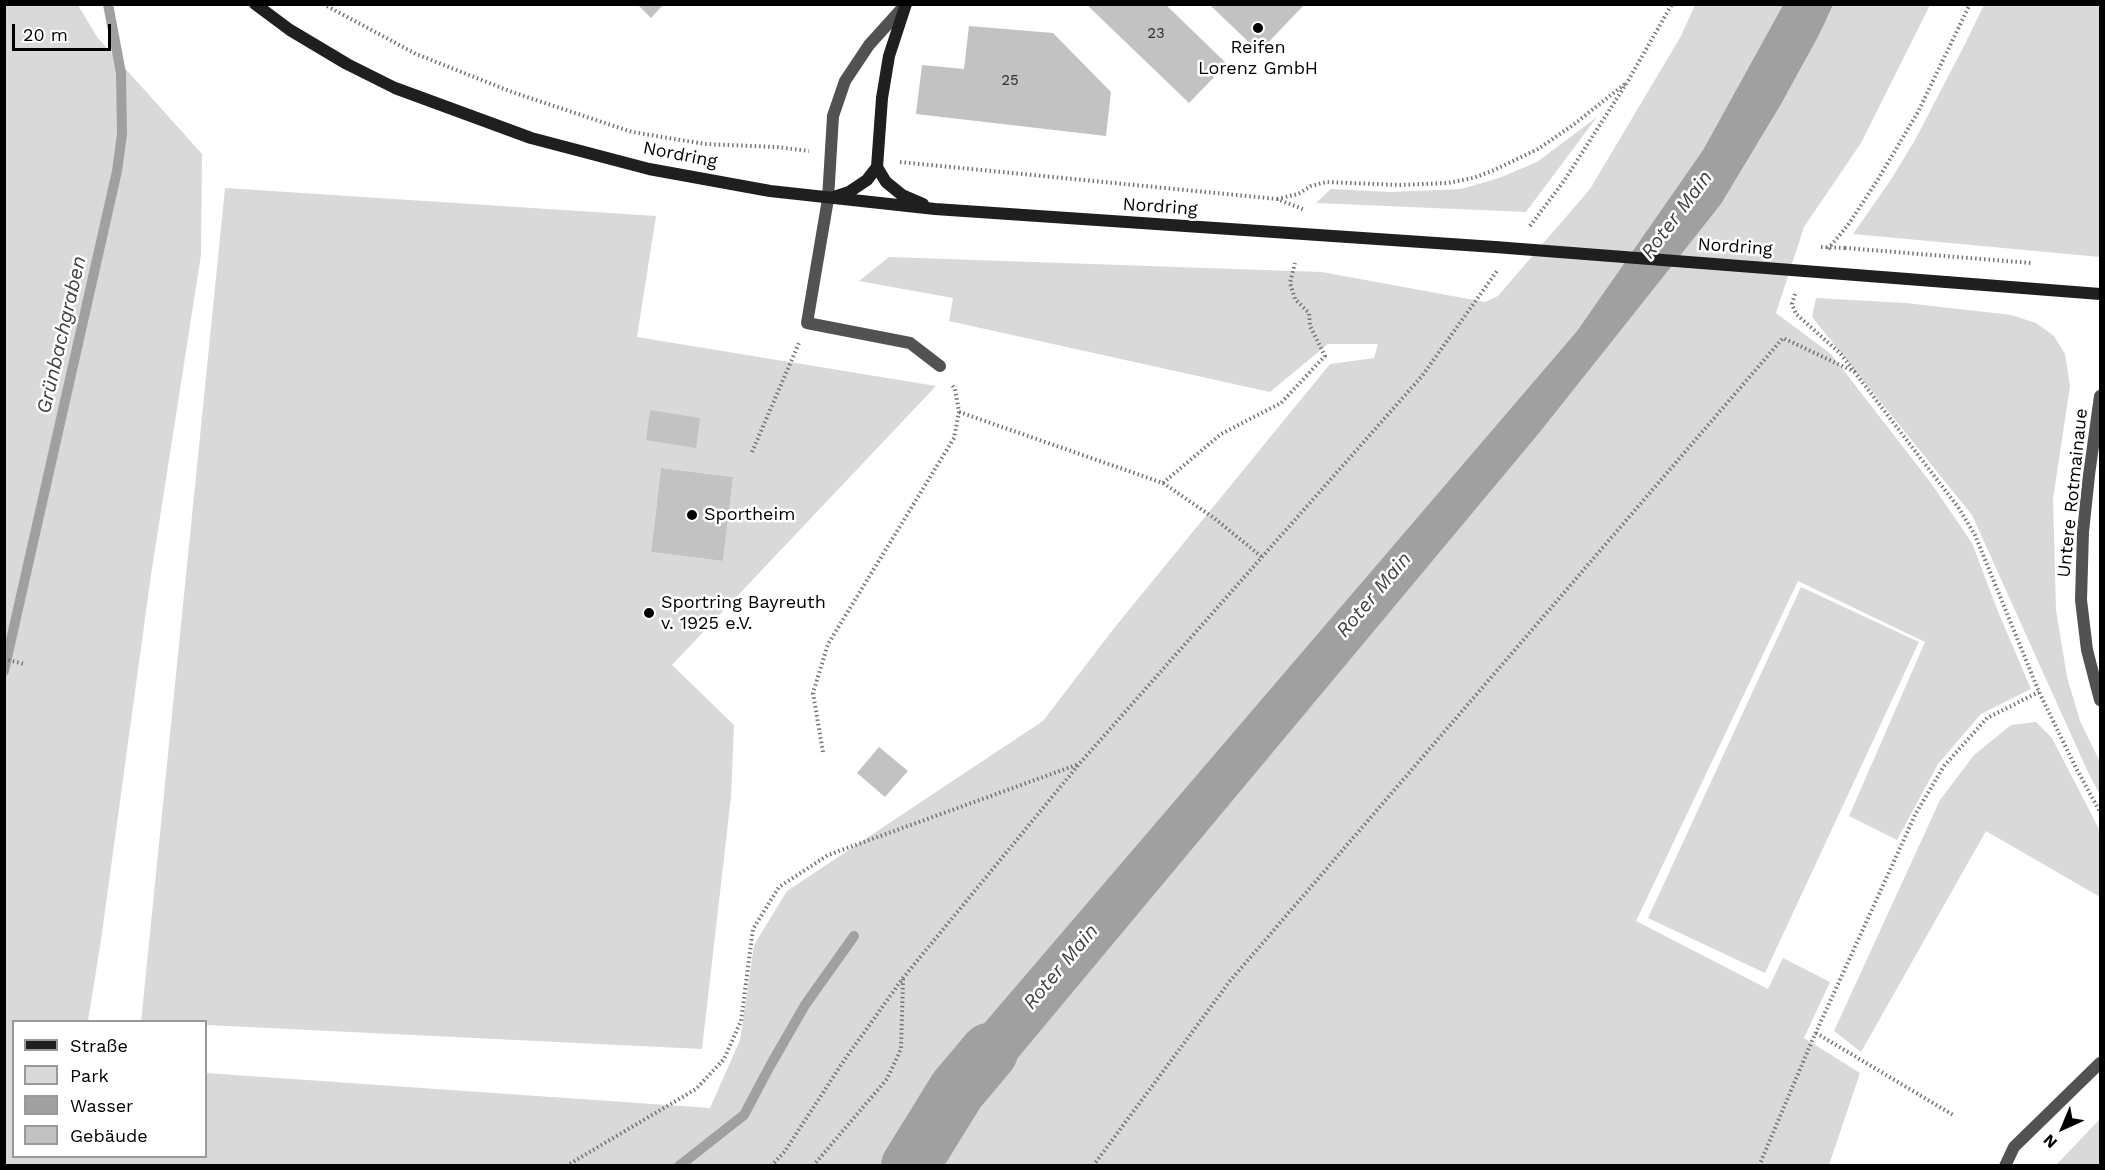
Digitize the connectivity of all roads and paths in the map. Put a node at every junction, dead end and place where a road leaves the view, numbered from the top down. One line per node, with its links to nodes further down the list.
1 (255, 4): 10 (main road, Nordring)
2 (323, 4): 7 (path)
3 (906, 4): 9 (main road); 10 (street)
4 (1672, 4): 6 (path)
5 (1970, 4): 14 (path)
6 (1628, 81): 8 (path); 12 (path)
7 (777, 147)
8 (903, 162)
9 (877, 167): 10 (main road); 11 (main road)
10 (828, 198): 11 (main road, Nordring); 20 (street)
11 (935, 209): 19 (main road, Nordring, bridge)
12 (1530, 226)
13 (1845, 248): 17 (path)
14 (1826, 251)
15 (1295, 263): 26 (path)
16 (1503, 263): 27 (path)
17 (2042, 264)
18 (1799, 288): 22 (path)
19 (2100, 294)
20 (807, 323): 21 (street); 25 (path)
21 (940, 366): 24 (path)
22 (1857, 373): 30 (path); 42 (path)
23 (2100, 396): 31 (street, Untere Rotmainaue)
24 (958, 412): 26 (path); 32 (path)
25 (752, 452)
26 (1163, 483): 27 (path)
27 (1262, 557): 33 (path)
28 (4, 659): 29 (path)
29 (24, 664)
30 (2038, 692): 34 (path); 36 (path)
31 (2100, 700)
32 (823, 752)
33 (1080, 764): 35 (path); 39 (path)
34 (2100, 812)
35 (903, 978): 40 (path); 41 (path)
36 (1815, 1033): 38 (path); 43 (path)
37 (2100, 1063): 44 (street)
38 (1953, 1116)
39 (567, 1166)
40 (771, 1166)
41 (813, 1166)
42 (1093, 1166)
43 (1759, 1166)
44 (2005, 1166)

